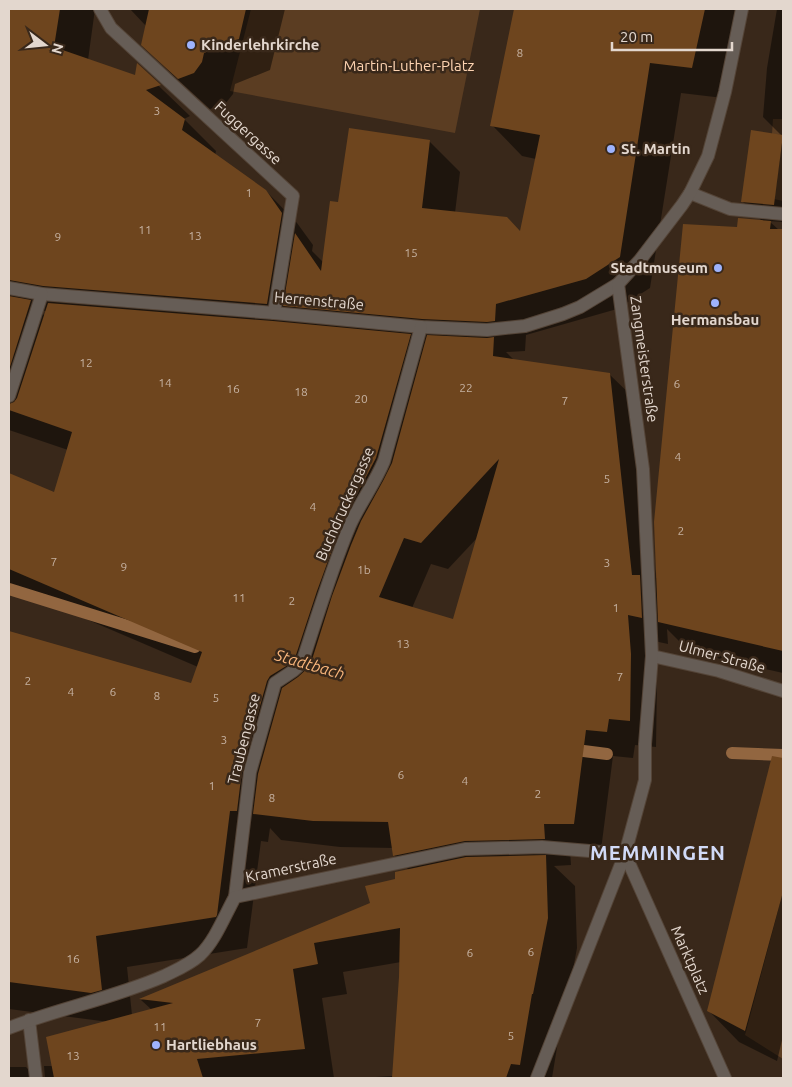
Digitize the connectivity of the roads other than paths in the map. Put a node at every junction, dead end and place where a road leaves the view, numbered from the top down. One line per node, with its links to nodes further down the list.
1 (100, 9): 8 (street, Fuggergasse)
2 (742, 9): 3 (street, Zangmeisterstraße)
3 (690, 193): 4 (street); 5 (street, Zangmeisterstraße)
4 (783, 214)
5 (618, 284): 9 (street, Herrenstraße); 11 (street, Zangmeisterstraße)
6 (9, 288): 7 (street, Herrenstraße)
7 (42, 294): 8 (street, Herrenstraße); 10 (street)
8 (274, 313): 9 (street, Herrenstraße)
9 (422, 327): 12 (street, Buchdruckergasse)
10 (9, 396)
11 (652, 656): 13 (street, Ulmer Straße); 14 (street)
12 (292, 671): 15 (street, Traubengasse)
13 (783, 691)
14 (626, 854): 15 (street, Kramerstraße); 18 (street); 20 (street, Marktplatz)
15 (235, 897): 16 (street, Kramerstraße)
16 (29, 1020): 17 (street, Kramerstraße); 19 (street)
17 (9, 1028)
18 (538, 1075)
19 (36, 1078)
20 (725, 1078)

